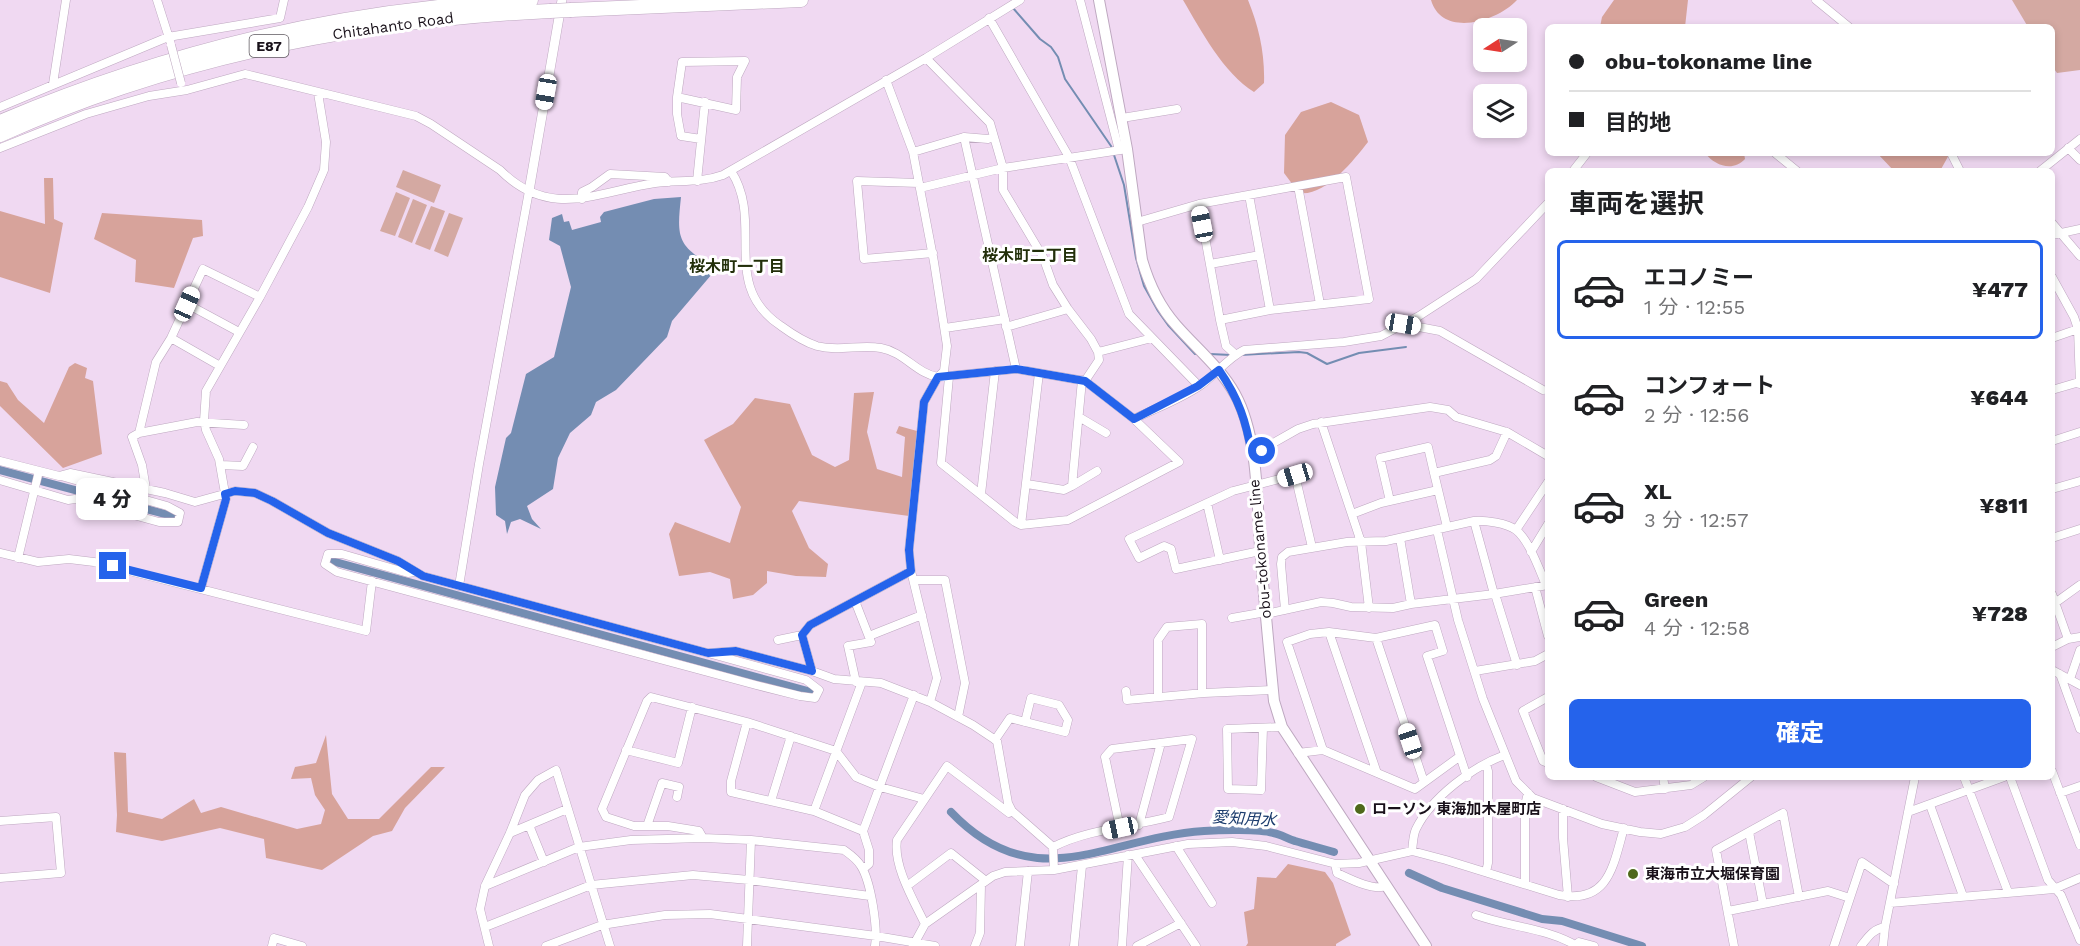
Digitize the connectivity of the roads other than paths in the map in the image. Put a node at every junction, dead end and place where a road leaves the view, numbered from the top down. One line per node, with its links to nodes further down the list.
1 (66, 0): 16 (street)
2 (157, 0): 13 (street)
3 (284, 0): 13 (street)
4 (531, 0): 24 (highway, Chitahanto Road / E87)
5 (801, 0): 10 (highway, Chitahanto Road / E87)
6 (1020, 0): 11 (street)
7 (1080, 0): 32 (street)
8 (1099, 0): 23 (main road, obu-tokoname line)
9 (1816, 0): 12 (street)
10 (566, 5): 25 (highway, Chitahanto Road / E87, bridge); 48 (street)
11 (989, 18): 14 (street); 36 (street)
12 (1845, 24)
13 (170, 41): 16 (street); 17 (street, bridge)
14 (926, 58): 15 (street); 27 (street)
15 (886, 80): 33 (street); 42 (street)
16 (53, 84): 21 (street)
17 (184, 86): 18 (street); 30 (street)
18 (318, 93): 48 (street); 63 (street)
19 (677, 97): 20 (street); 20 (street); 28 (street)
20 (705, 102): 28 (street)
21 (0, 107)
22 (1178, 109): 23 (street)
23 (1122, 118): 32 (main road, obu-tokoname line)
24 (0, 122)
25 (0, 135)
26 (964, 137): 27 (street); 33 (street); 43 (street)
27 (994, 137): 38 (street)
28 (701, 139): 44 (street)
29 (2080, 139): 31 (street)
30 (0, 148)
31 (2068, 148): 37 (street); 41 (street)
32 (1123, 149): 36 (street); 53 (main road, obu-tokoname line)
33 (913, 152): 46 (street)
34 (1585, 156): 39 (street)
35 (1779, 156): 40 (street)
36 (1069, 157): 38 (street); 76 (street)
37 (2080, 160)
38 (1003, 168): 43 (street); 66 (street)
39 (1575, 168)
40 (1793, 168)
41 (2044, 168)
42 (731, 171): 44 (street); 84 (street)
43 (972, 175): 46 (street); 69 (street)
44 (697, 181): 45 (street)
45 (669, 182): 50 (street); 50 (street)
46 (920, 185): 58 (street); 58 (street)
47 (1298, 186): 49 (street); 65 (street); 65 (street)
48 (529, 191): 50 (street); 148 (street)
49 (1249, 195): 51 (street); 59 (street)
50 (582, 199)
51 (1198, 204): 53 (street); 61 (street)
52 (1545, 206): 70 (street)
53 (1137, 222): 81 (main road, obu-tokoname line)
54 (2055, 226): 56 (street)
55 (2080, 229): 56 (street)
56 (2061, 233): 57 (street); 60 (street)
57 (2055, 235)
58 (933, 253): 71 (street)
59 (1260, 255): 61 (street); 67 (street)
60 (2080, 256)
61 (1210, 264): 68 (street)
62 (2055, 282): 72 (street)
63 (260, 297): 64 (street); 73 (street)
64 (187, 304): 73 (street); 75 (street)
65 (1320, 304): 67 (street)
66 (1068, 309): 69 (street); 77 (street)
67 (1270, 310): 68 (street)
68 (1220, 320): 78 (street)
69 (1006, 323): 71 (street); 80 (street)
70 (1403, 324): 78 (street); 90 (street)
71 (945, 328): 84 (street)
72 (2078, 329): 74 (street); 87 (street)
73 (239, 332): 79 (street)
74 (2055, 337)
75 (171, 338): 79 (street); 98 (street)
76 (1152, 338): 77 (street); 88 (street)
77 (1098, 352): 86 (street)
78 (1235, 354): 81 (street)
79 (220, 366): 94 (street)
80 (1016, 369): 82 (street); 83 (street)
81 (1219, 370): 88 (street); 103 (main road, obu-tokoname line)
82 (995, 371): 85 (street); 121 (street)
83 (1039, 373): 86 (street); 112 (street)
84 (938, 377): 85 (street); 141 (street)
85 (950, 377): 121 (street)
86 (1084, 381): 91 (street); 92 (street)
87 (2080, 383): 89 (street)
88 (1198, 386): 92 (street)
89 (2055, 389)
90 (1543, 390)
91 (1079, 417): 99 (street); 113 (street)
92 (1134, 419): 126 (street)
93 (1321, 422): 96 (street); 103 (street); 124 (street)
94 (205, 423): 95 (street); 98 (street); 105 (street)
95 (244, 425)
96 (1507, 432): 102 (street); 108 (street)
97 (2080, 432): 100 (street)
98 (139, 433): 118 (street)
99 (1106, 433)
100 (2055, 440)
101 (253, 447): 105 (street)
102 (1545, 454)
103 (1252, 455): 114 (main road, obu-tokoname line)
104 (0, 461): 107 (street)
105 (221, 465): 120 (street)
106 (1097, 471): 113 (street)
107 (39, 473): 109 (street); 117 (street)
108 (1434, 473): 119 (street); 122 (street)
109 (59, 476): 117 (street); 118 (street)
110 (0, 480): 117 (street)
111 (2080, 481): 116 (street)
112 (1027, 484): 113 (street); 126 (street)
113 (1072, 486)
114 (1256, 486): 123 (street); 135 (street); 136 (main road, obu-tokoname line)
115 (1545, 486): 130 (street)
116 (2055, 488)
117 (36, 489): 139 (street)
118 (146, 489): 120 (street)
119 (1438, 490): 122 (street); 127 (street)
120 (225, 494): 142 (street); 150 (street)
121 (981, 494): 126 (street)
122 (1390, 501): 124 (street)
123 (1207, 503): 140 (street); 140 (street)
124 (1352, 514): 134 (street)
125 (1474, 521): 127 (street); 130 (street); 151 (street)
126 (1022, 525)
127 (1447, 527): 129 (street)
128 (2080, 529): 132 (street)
129 (1437, 530): 133 (street); 152 (street)
130 (1516, 530): 137 (street)
131 (1545, 536): 137 (street)
132 (2055, 537)
133 (1400, 538): 134 (street); 155 (street)
134 (1361, 542): 156 (street); 157 (street)
135 (1311, 543)
136 (1260, 551): 140 (street); 158 (main road, obu-tokoname line)
137 (1531, 552): 145 (street)
138 (0, 553): 139 (street)
139 (18, 558): 150 (street)
140 (1221, 560)
141 (911, 571): 143 (street); 153 (street)
142 (417, 572): 144 (street); 148 (street)
143 (914, 580): 159 (street); 189 (street)
144 (372, 581): 150 (street); 171 (street)
145 (1545, 581)
146 (1545, 585): 149 (street)
147 (2080, 585): 154 (street)
148 (459, 586): 171 (street)
149 (1535, 587): 151 (street); 161 (street)
150 (201, 588)
151 (1495, 594): 152 (street); 173 (street)
152 (1453, 600): 155 (street); 175 (street)
153 (855, 601): 163 (street); 164 (street)
154 (2055, 603): 167 (street)
155 (1411, 604): 156 (street)
156 (1369, 608): 157 (street)
157 (1285, 610): 158 (street)
158 (1266, 613): 160 (street); 181 (main road, obu-tokoname line)
159 (922, 615): 164 (street); 187 (street)
160 (1232, 618)
161 (1545, 625)
162 (1329, 632): 166 (street); 199 (street); 206 (street)
163 (802, 635): 168 (street); 174 (street)
164 (869, 636): 179 (street)
165 (2080, 637): 167 (street)
166 (1376, 638): 203 (street); 218 (street)
167 (2068, 639): 169 (street)
168 (778, 640)
169 (2055, 646)
170 (2080, 651): 178 (street)
171 (708, 653): 174 (street)
172 (1545, 656): 173 (street)
173 (1517, 665): 175 (street)
174 (812, 671): 179 (street)
175 (1474, 671): 202 (street)
176 (2055, 672): 177 (street)
177 (2060, 674): 178 (street); 194 (street)
178 (2070, 679): 180 (street)
179 (859, 682): 184 (street); 200 (street)
180 (2080, 685)
181 (1273, 690): 183 (street); 192 (main road, obu-tokoname line)
182 (1126, 691): 185 (street)
183 (1202, 693): 185 (street); 185 (street)
184 (914, 695): 187 (street); 220 (street)
185 (1158, 697)
186 (1545, 699): 204 (street)
187 (930, 702): 189 (street)
188 (692, 707): 190 (street); 198 (street); 198 (street)
189 (958, 717): 196 (street)
190 (747, 722): 195 (street); 228 (street)
191 (1025, 722): 191 (street); 196 (street)
192 (1281, 727): 193 (street); 201 (main road, obu-tokoname line)
193 (1263, 728): 193 (street)
194 (2080, 729)
195 (791, 736): 200 (street); 228 (street)
196 (995, 740): 233 (street)
197 (1161, 743): 237 (street); 237 (street); 239 (street)
198 (626, 750): 238 (street)
199 (1323, 750): 201 (street); 206 (street)
200 (836, 751): 220 (street); 232 (street)
201 (1298, 753): 252 (main road, obu-tokoname line)
202 (1505, 755): 205 (street); 224 (street)
203 (1459, 757): 207 (street); 218 (street)
204 (1545, 761)
205 (1485, 764): 207 (street); 259 (street)
206 (1377, 773): 218 (street)
207 (1467, 777): 250 (street)
208 (2055, 779): 225 (street)
209 (1603, 780): 221 (street)
210 (1622, 780): 221 (street)
211 (1664, 780): 222 (street)
212 (1699, 780): 222 (street)
213 (1747, 780): 240 (street)
214 (1914, 780): 234 (street)
215 (1965, 780): 223 (street)
216 (1996, 780): 223 (street)
217 (2011, 780): 270 (street)
218 (1424, 782)
219 (2080, 786): 225 (street)
220 (880, 787): 227 (street); 241 (street)
221 (1623, 788): 222 (street)
222 (1665, 789)
223 (1969, 791): 229 (street); 271 (street)
224 (1528, 793): 231 (street); 264 (street)
225 (2060, 793): 246 (street)
226 (677, 797): 238 (street)
227 (924, 799): 233 (street); 268 (street)
228 (771, 801): 232 (street)
229 (1930, 805): 234 (street); 273 (street)
230 (567, 809): 236 (street); 243 (street); 248 (street)
231 (1563, 809): 240 (street); 274 (street)
232 (814, 811): 241 (street)
233 (1012, 811): 249 (street)
234 (1908, 812): 265 (street)
235 (0, 821): 260 (street)
236 (529, 825): 243 (street); 253 (street)
237 (1139, 825): 239 (street)
238 (648, 826): 244 (street)
239 (1120, 828): 249 (street)
240 (1624, 828): 274 (street)
241 (863, 831): 257 (street)
242 (1749, 831): 275 (street); 279 (street); 280 (street)
243 (510, 833): 267 (street)
244 (703, 838): 245 (street); 248 (street)
245 (751, 840): 257 (street); 262 (street)
246 (2080, 845)
247 (1176, 846): 251 (street); 254 (street); 277 (street)
248 (579, 847): 253 (street); 266 (street)
249 (1053, 849): 256 (street)
250 (1412, 851): 252 (street); 259 (street)
251 (1131, 855): 255 (street); 283 (street); 304 (street)
252 (1368, 860): 254 (street); 269 (main road, obu-tokoname line)
253 (544, 861): 267 (street)
254 (1335, 864): 269 (street)
255 (1082, 866): 256 (street); 303 (street)
256 (1054, 867): 258 (street)
257 (863, 869): 272 (street)
258 (1028, 871): 263 (street); 302 (street)
259 (1486, 872): 264 (street)
260 (0, 878)
261 (2080, 878): 270 (street)
262 (749, 880): 266 (street); 272 (street); 282 (street)
263 (983, 883): 268 (street); 284 (street); 301 (street)
264 (1525, 884): 274 (street)
265 (1894, 884): 276 (street); 278 (street)
266 (591, 885): 285 (street); 286 (street)
267 (485, 886): 286 (street)
268 (907, 886): 284 (street)
269 (1386, 886): 307 (main road, obu-tokoname line)
270 (2054, 889): 271 (street); 289 (street)
271 (2008, 892): 273 (street)
272 (870, 896): 288 (street)
273 (1963, 896): 278 (street)
274 (1568, 897)
275 (1799, 897): 276 (street); 279 (street)
276 (1850, 898): 310 (street)
277 (1212, 903)
278 (1890, 903): 287 (street)
279 (1762, 904): 280 (street)
280 (1728, 911): 309 (street)
281 (1476, 915): 292 (street)
282 (748, 918): 285 (street); 288 (street); 298 (street)
283 (1181, 922): 305 (street); 306 (street)
284 (925, 924): 291 (street)
285 (602, 925): 290 (street); 297 (street)
286 (485, 927): 295 (street)
287 (1885, 927): 311 (street); 312 (street)
288 (876, 936): 291 (street); 299 (street)
289 (2080, 940)
290 (566, 942): 296 (street)
291 (914, 944): 300 (street)
292 (1574, 945): 308 (street)
293 (272, 946): 294 (street)
294 (302, 946)
295 (489, 946)
296 (546, 946)
297 (610, 946)
298 (747, 946)
299 (874, 946)
300 (935, 946)
301 (975, 946)
302 (1020, 946)
303 (1074, 946)
304 (1122, 946)
305 (1137, 946)
306 (1196, 946)
307 (1426, 946)
308 (1594, 946)
309 (1734, 946)
310 (1834, 946)
311 (1861, 946)
312 (1883, 946)

